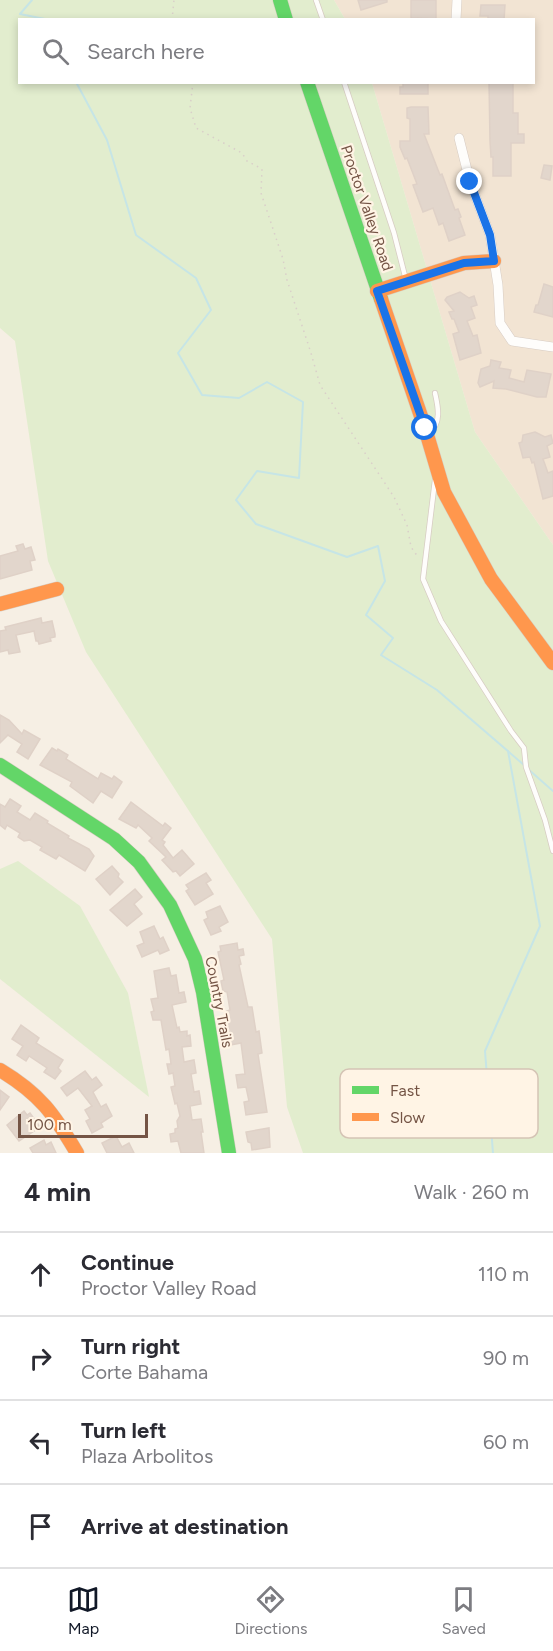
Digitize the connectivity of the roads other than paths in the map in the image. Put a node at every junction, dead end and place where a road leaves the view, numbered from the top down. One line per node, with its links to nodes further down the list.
1 (280, 0): 4 (street)
2 (316, 0): 5 (lane)
3 (457, 0): 6 (street)
4 (285, 18)
5 (322, 18)
6 (456, 18)
7 (308, 84): 12 (street, Proctor Valley Road)
8 (345, 84): 11 (lane)
9 (459, 138): 10 (street)
10 (494, 261): 11 (street); 13 (street)
11 (407, 282): 12 (street)
12 (377, 291): 15 (street, Proctor Valley Road)
13 (553, 347)
14 (435, 393): 15 (lane)
15 (427, 433): 16 (street, Proctor Valley Road)
16 (437, 468): 19 (street, Proctor Valley Road); 21 (lane)
17 (57, 589): 18 (street)
18 (0, 604)
19 (553, 663)
20 (0, 765): 24 (street, Country Trails)
21 (553, 851)
22 (0, 1070): 23 (street)
23 (77, 1153)
24 (229, 1153)

